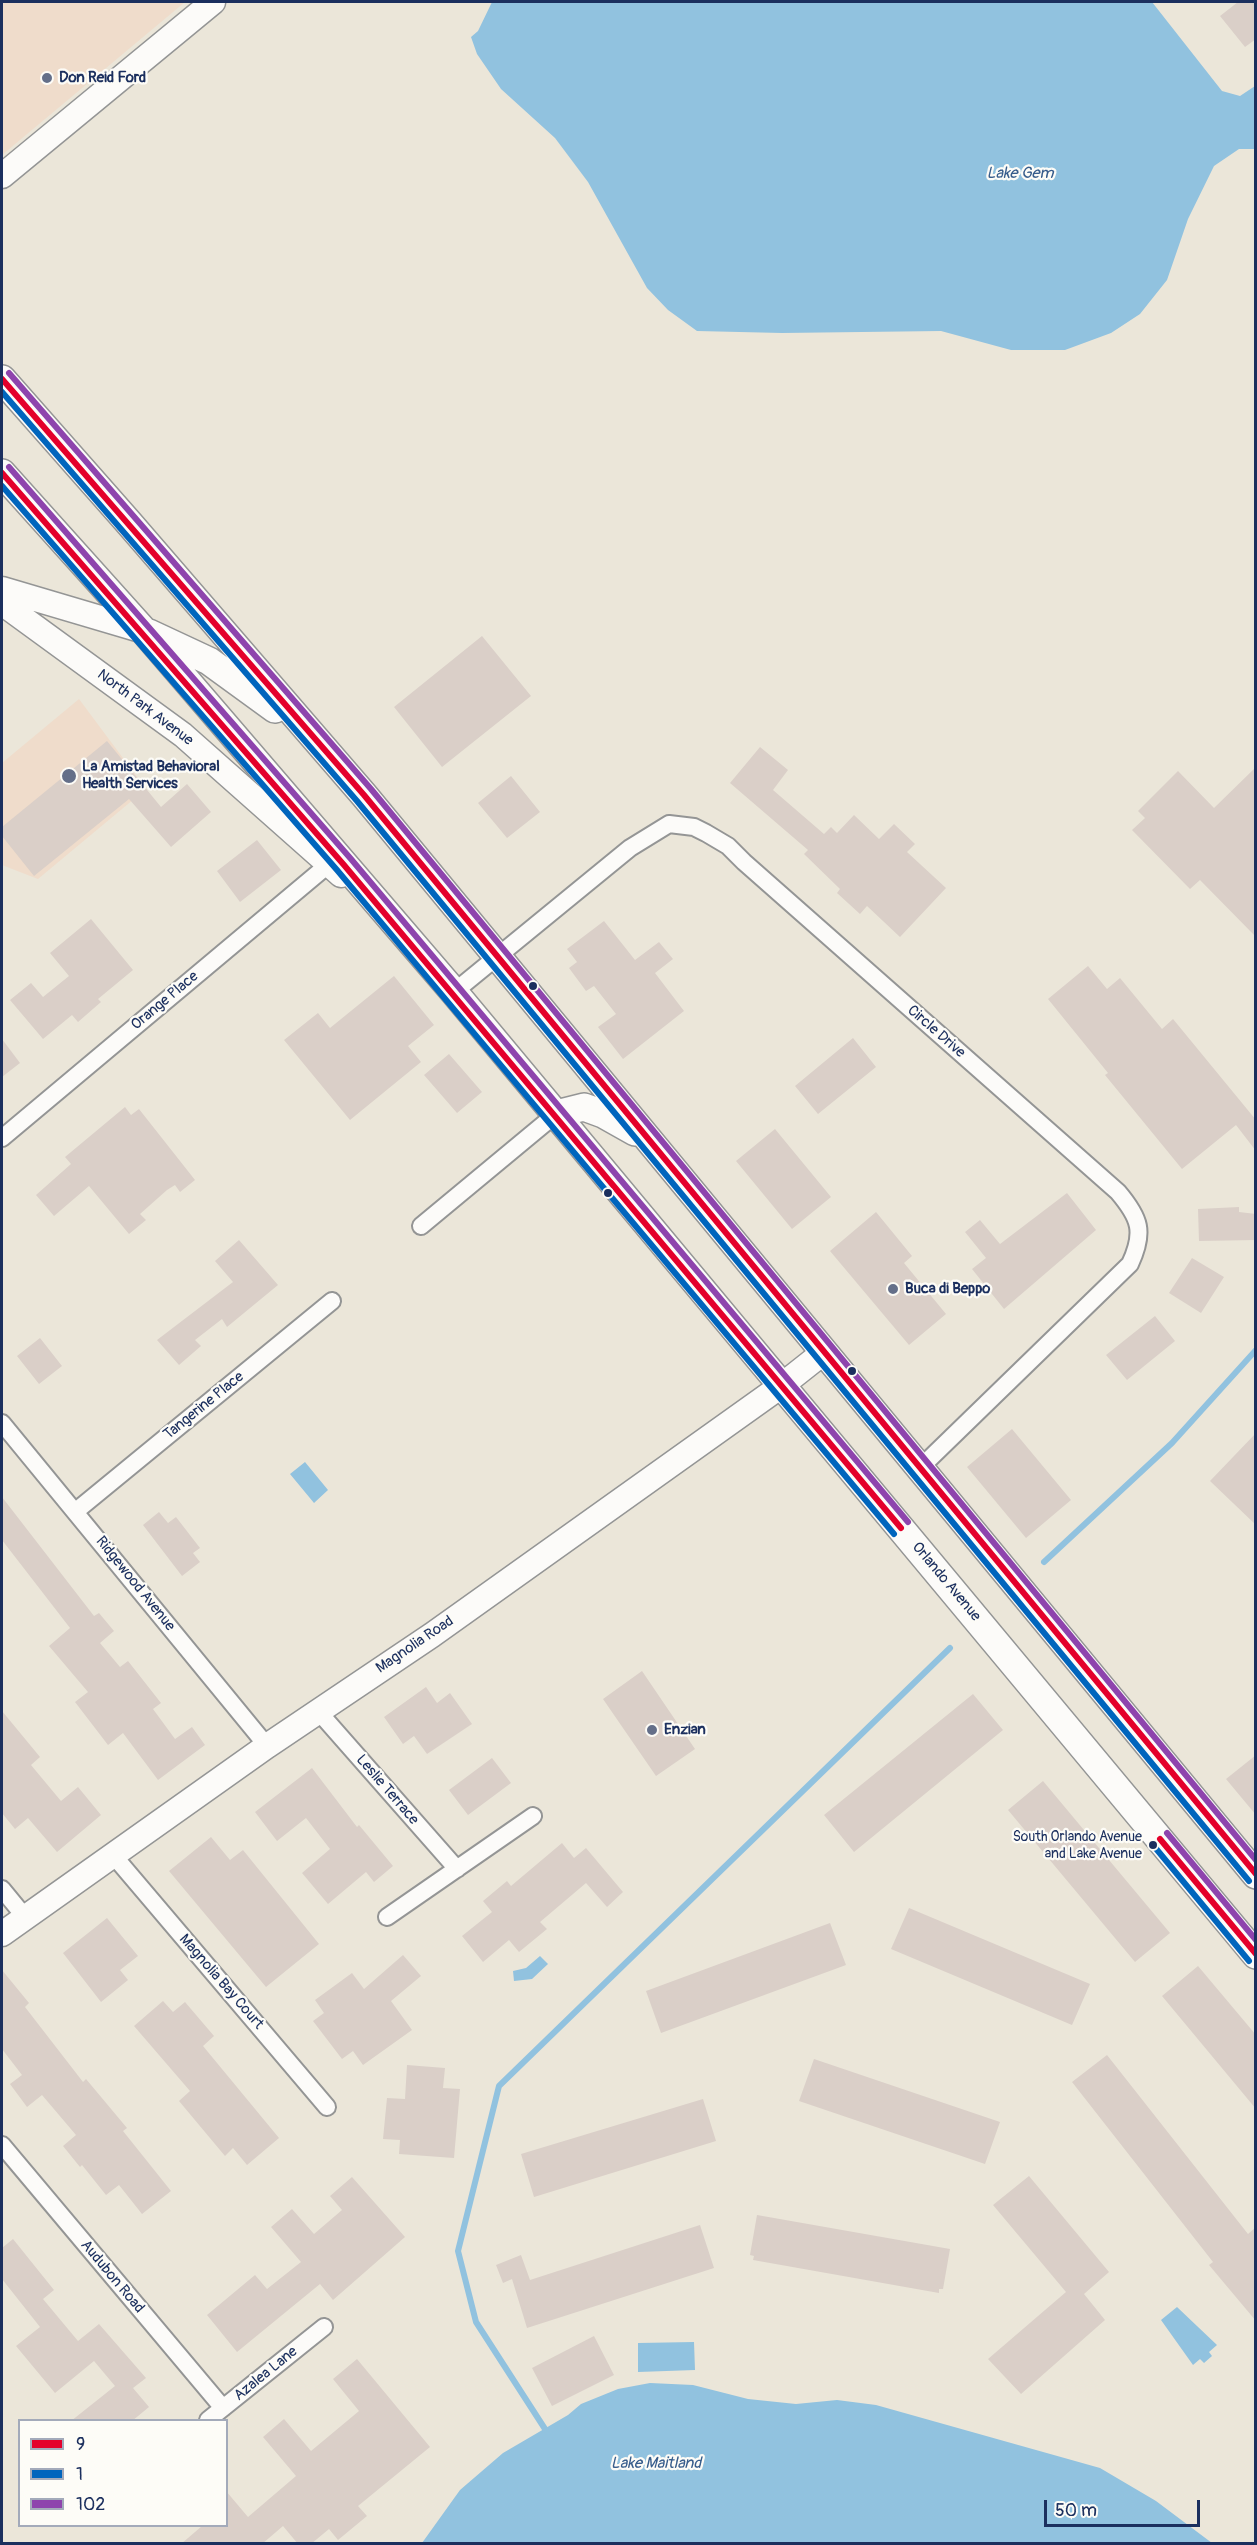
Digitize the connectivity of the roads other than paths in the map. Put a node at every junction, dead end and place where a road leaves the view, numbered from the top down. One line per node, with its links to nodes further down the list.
1 (213, 2): 2 (street)
2 (2, 176)
3 (2, 380): 8 (main road)
4 (2, 473): 7 (main road, Orlando Avenue)
5 (2, 589): 7 (street)
6 (2, 603): 9 (street, North Park Avenue)
7 (144, 631): 8 (main road); 10 (main road, Orlando Avenue)
8 (319, 742): 11 (main road)
9 (329, 864): 10 (street, North Park Avenue); 14 (street, Orange Place)
10 (389, 916): 12 (main road, Orlando Avenue)
11 (498, 956): 12 (street, Circle Drive); 15 (main road); 21 (street, Circle Drive)
12 (454, 992): 13 (main road, Orlando Avenue)
13 (556, 1114): 15 (main road); 16 (street); 19 (main road, Orlando Avenue)
14 (2, 1138)
15 (649, 1140): 18 (main road)
16 (421, 1226)
17 (332, 1301): 22 (street, Tangerine Place)
18 (824, 1352): 19 (street, Magnolia Road); 21 (main road)
19 (781, 1386): 23 (street, Magnolia Road); 33 (main road, Orlando Avenue)
20 (2, 1423): 22 (street, Ridgewood Avenue)
21 (920, 1468): 28 (main road)
22 (76, 1511): 24 (street, Ridgewood Avenue)
23 (318, 1712): 24 (street, Magnolia Road); 27 (street, Leslie Terrace)
24 (267, 1746): 26 (street, Magnolia Road)
25 (533, 1816): 27 (street)
26 (114, 1856): 30 (street, Magnolia Road); 34 (street, Magnolia Bay Court)
27 (457, 1869): 31 (street)
28 (1256, 1875)
29 (2, 1889): 30 (street)
30 (25, 1917): 32 (street, Magnolia Road)
31 (387, 1917)
32 (2, 1934)
33 (1256, 1955)
34 (327, 2107)
35 (2, 2145): 37 (street, Audubon Road)
36 (324, 2327): 37 (street, Azalea Lane)
37 (223, 2408): 38 (street, Azalea Lane)
38 (210, 2419)

